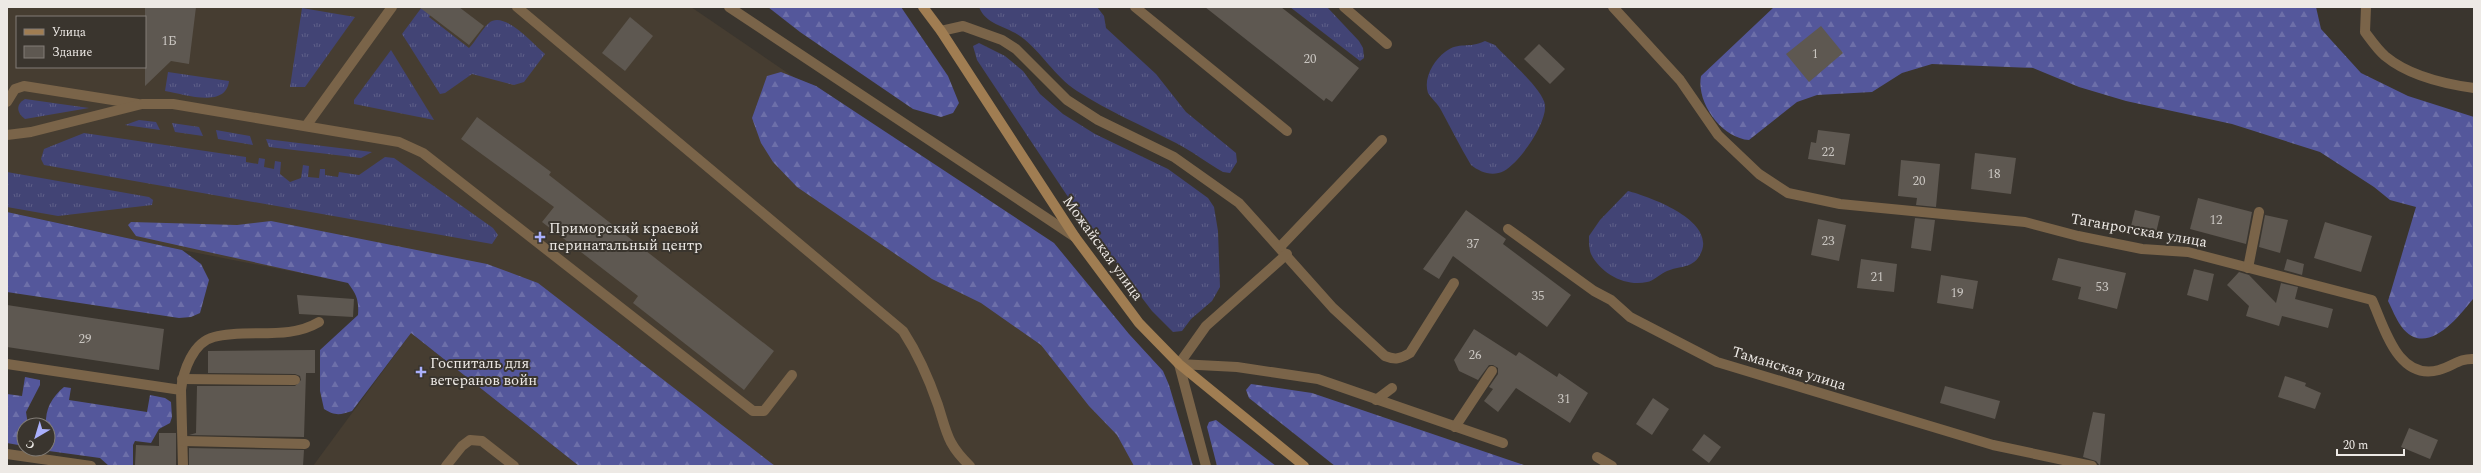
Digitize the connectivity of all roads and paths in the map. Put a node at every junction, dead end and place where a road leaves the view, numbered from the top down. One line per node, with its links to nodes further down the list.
1 (392, 7): 14 (lane)
2 (517, 7): 45 (lane)
3 (729, 7): 20 (lane)
4 (923, 7): 9 (main road, Можайская улица)
5 (1135, 7): 15 (lane)
6 (1344, 7): 10 (lane)
7 (1613, 7): 22 (lane, Таганрогская улица)
8 (2366, 7): 11 (lane)
9 (941, 31): 20 (main road, Можайская улица); 21 (lane)
10 (1387, 44)
11 (2474, 88)
12 (7, 102): 13 (lane)
13 (142, 104): 14 (lane); 16 (lane)
14 (306, 126): 29 (lane)
15 (1287, 131)
16 (7, 135)
17 (1382, 140): 21 (lane)
18 (2259, 212): 22 (lane)
19 (1508, 229): 49 (lane, Таманская улица)
20 (1075, 237): 27 (main road, Можайская улица)
21 (1283, 250): 23 (lane); 27 (lane)
22 (2248, 268): 25 (lane, Таганрогская улица)
23 (1454, 283)
24 (319, 322): 30 (lane)
25 (2474, 359)
26 (7, 364): 33 (lane)
27 (1178, 364): 34 (lane); 46 (lane); 47 (main road, Можайская улица)
28 (1492, 371): 35 (lane)
29 (792, 375)
30 (182, 379): 31 (lane); 33 (lane)
31 (295, 380)
32 (1392, 388): 34 (lane)
33 (181, 390): 36 (lane)
34 (1376, 400): 35 (lane)
35 (1455, 427): 37 (lane)
36 (183, 440): 38 (lane); 42 (lane)
37 (1502, 443)
38 (305, 444)
39 (1597, 456): 48 (lane)
40 (31, 457): 41 (lane)
41 (91, 466)
42 (183, 466)
43 (446, 466): 44 (lane)
44 (514, 466)
45 (970, 466)
46 (1206, 466)
47 (1304, 466)
48 (1612, 466)
49 (2092, 466)

